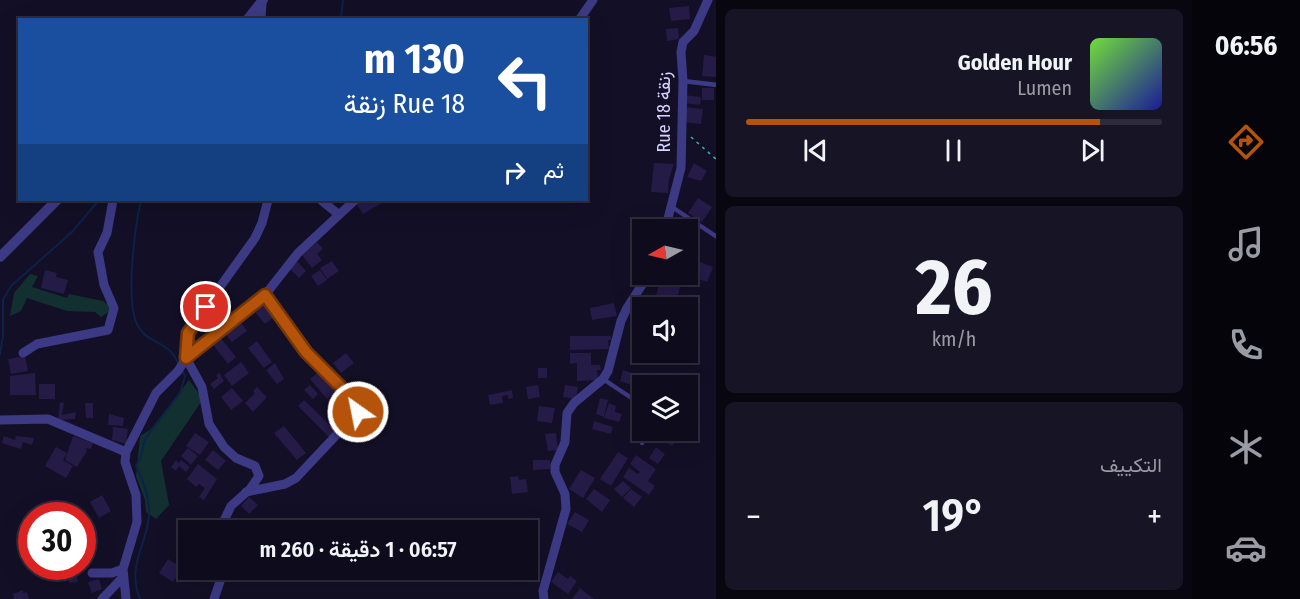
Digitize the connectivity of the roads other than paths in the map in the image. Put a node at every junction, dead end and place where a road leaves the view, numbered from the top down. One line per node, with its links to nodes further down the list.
1 (593, 0): 6 (street)
2 (708, 0): 7 (street, Rue 18 زنقة)
3 (262, 1): 4 (street); 5 (street)
4 (249, 18)
5 (261, 18)
6 (580, 18)
7 (683, 81): 8 (lane); 14 (street, Rue 18 زنقة)
8 (716, 86)
9 (56, 201): 18 (street)
10 (113, 201): 21 (street)
11 (268, 201): 22 (street)
12 (322, 201): 15 (street)
13 (354, 201): 15 (street)
14 (672, 207): 16 (street, Rue 18 زنقة); 17 (lane)
15 (338, 214): 20 (street)
16 (668, 219)
17 (716, 236)
18 (0, 257)
19 (642, 285): 23 (street)
20 (265, 295): 22 (street); 27 (street)
21 (23, 353)
22 (182, 364): 26 (street); 27 (street)
23 (603, 379): 24 (lane); 35 (street)
24 (632, 398)
25 (0, 420): 26 (street)
26 (126, 452): 30 (street)
27 (244, 493): 28 (street)
28 (224, 520)
29 (96, 573): 30 (street)
30 (123, 573): 32 (street); 33 (street)
31 (221, 580): 34 (street)
32 (102, 599)
33 (126, 599)
34 (214, 599)
35 (544, 599)

